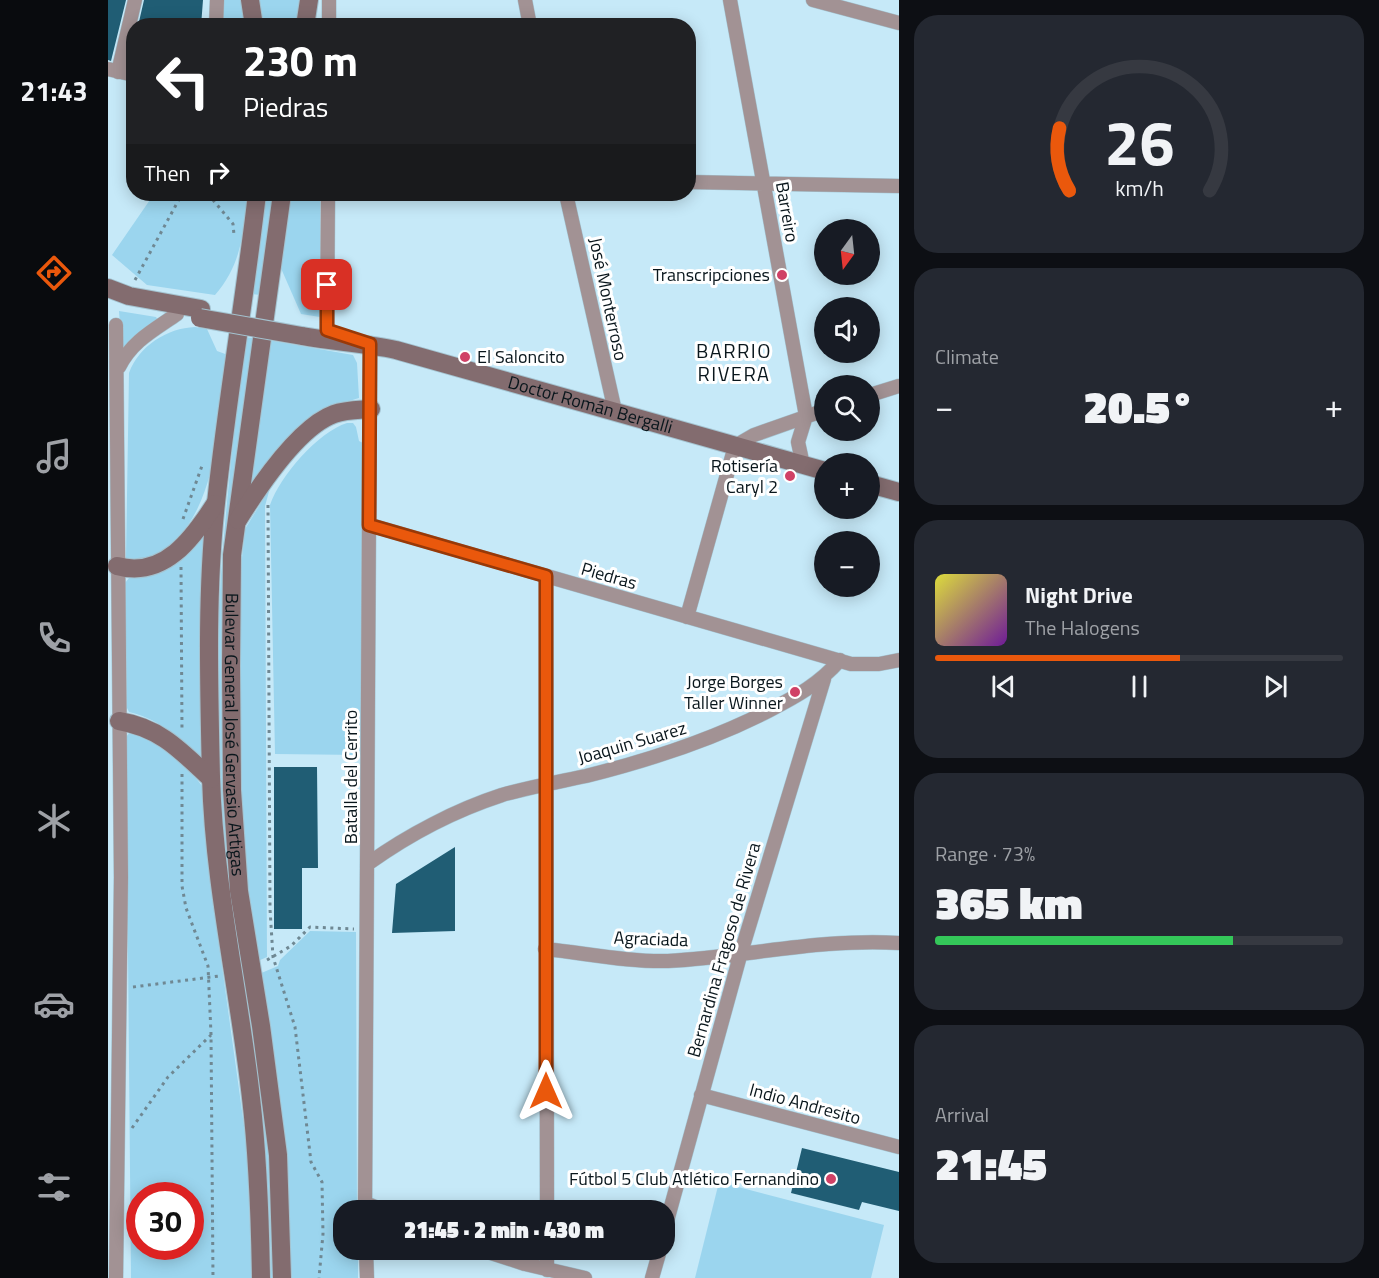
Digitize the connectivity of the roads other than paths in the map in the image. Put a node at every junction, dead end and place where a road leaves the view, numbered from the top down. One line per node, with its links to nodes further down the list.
1 (135, 0): 9 (street)
2 (217, 0): 10 (street)
3 (250, 0): 11 (main road)
4 (309, 0): 12 (main road)
5 (328, 0): 13 (street)
6 (525, 0): 14 (street)
7 (730, 0): 19 (street, Barreiro)
8 (813, 0): 15 (street)
9 (129, 18)
10 (216, 18)
11 (253, 18)
12 (306, 18)
13 (329, 18)
14 (528, 18)
15 (899, 24)
16 (126, 29): 17 (street)
17 (113, 71)
18 (696, 182): 19 (street)
19 (764, 184): 20 (street); 39 (street, Barreiro)
20 (899, 186)
21 (256, 201): 45 (main road, Bulevar General José Gervasio Artigas)
22 (281, 201): 46 (main road, Bulevar General José Gervasio Artigas)
23 (328, 201): 30 (street)
24 (569, 201): 37 (street, José Monterroso)
25 (108, 288): 27 (main road)
26 (108, 301): 28 (main road)
27 (200, 313): 28 (main road); 31 (main road, Doctor Román Bergalli)
28 (177, 314): 33 (street)
29 (116, 325): 33 (street)
30 (327, 330): 31 (main road, Doctor Román Bergalli); 32 (main road, Doctor Román Bergalli)
31 (303, 332): 32 (main road, Doctor Román Bergalli)
32 (362, 343): 36 (street, Batalla del Cerrito); 37 (main road, Doctor Román Bergalli)
33 (118, 369): 48 (street)
34 (899, 386): 35 (street)
35 (880, 392)
36 (371, 409): 46 (main road); 47 (street, Batalla del Cerrito)
37 (615, 411): 40 (main road, Doctor Román Bergalli)
38 (814, 413): 39 (street)
39 (806, 416): 40 (street); 41 (street, Barreiro)
40 (735, 446): 41 (main road, Doctor Román Bergalli); 50 (street)
41 (803, 465): 42 (main road, Doctor Román Bergalli)
42 (814, 468)
43 (880, 487): 44 (main road)
44 (899, 492)
45 (216, 502): 48 (main road); 55 (main road, Bulevar General José Gervasio Artigas)
46 (236, 524): 76 (main road, Bulevar General José Gervasio Artigas)
47 (369, 525): 49 (street, Piedras); 57 (street, Batalla del Cerrito)
48 (113, 566): 54 (street)
49 (546, 576): 50 (street, Piedras); 56 (street)
50 (687, 617): 51 (street, Piedras)
51 (840, 660): 52 (street); 53 (street, Joaquin Suarez)
52 (899, 660)
53 (824, 679): 56 (street, Joaquin Suarez); 61 (street, Bernardina Fragoso de Rivera)
54 (114, 720): 55 (main road); 58 (street)
55 (211, 779): 75 (main road, Bulevar General José Gervasio Artigas)
56 (546, 783): 57 (street, Joaquin Suarez); 60 (street)
57 (369, 863): 66 (street, Batalla del Cerrito)
58 (114, 875): 62 (street)
59 (899, 943): 61 (street, Agraciada)
60 (545, 949): 61 (street, Agraciada); 67 (street)
61 (740, 956): 63 (street, Bernardina Fragoso de Rivera)
62 (113, 1034): 65 (street)
63 (701, 1095): 64 (street, Indio Andresito); 68 (street, Bernardina Fragoso de Rivera)
64 (899, 1147)
65 (112, 1184): 74 (street)
66 (365, 1200)
67 (547, 1200)
68 (673, 1200)
69 (366, 1260): 77 (street)
70 (514, 1260): 73 (street)
71 (547, 1260): 73 (street)
72 (657, 1260): 79 (street)
73 (547, 1270): 78 (street)
74 (116, 1278)
75 (261, 1278)
76 (282, 1278)
77 (367, 1278)
78 (585, 1278)
79 (652, 1278)

